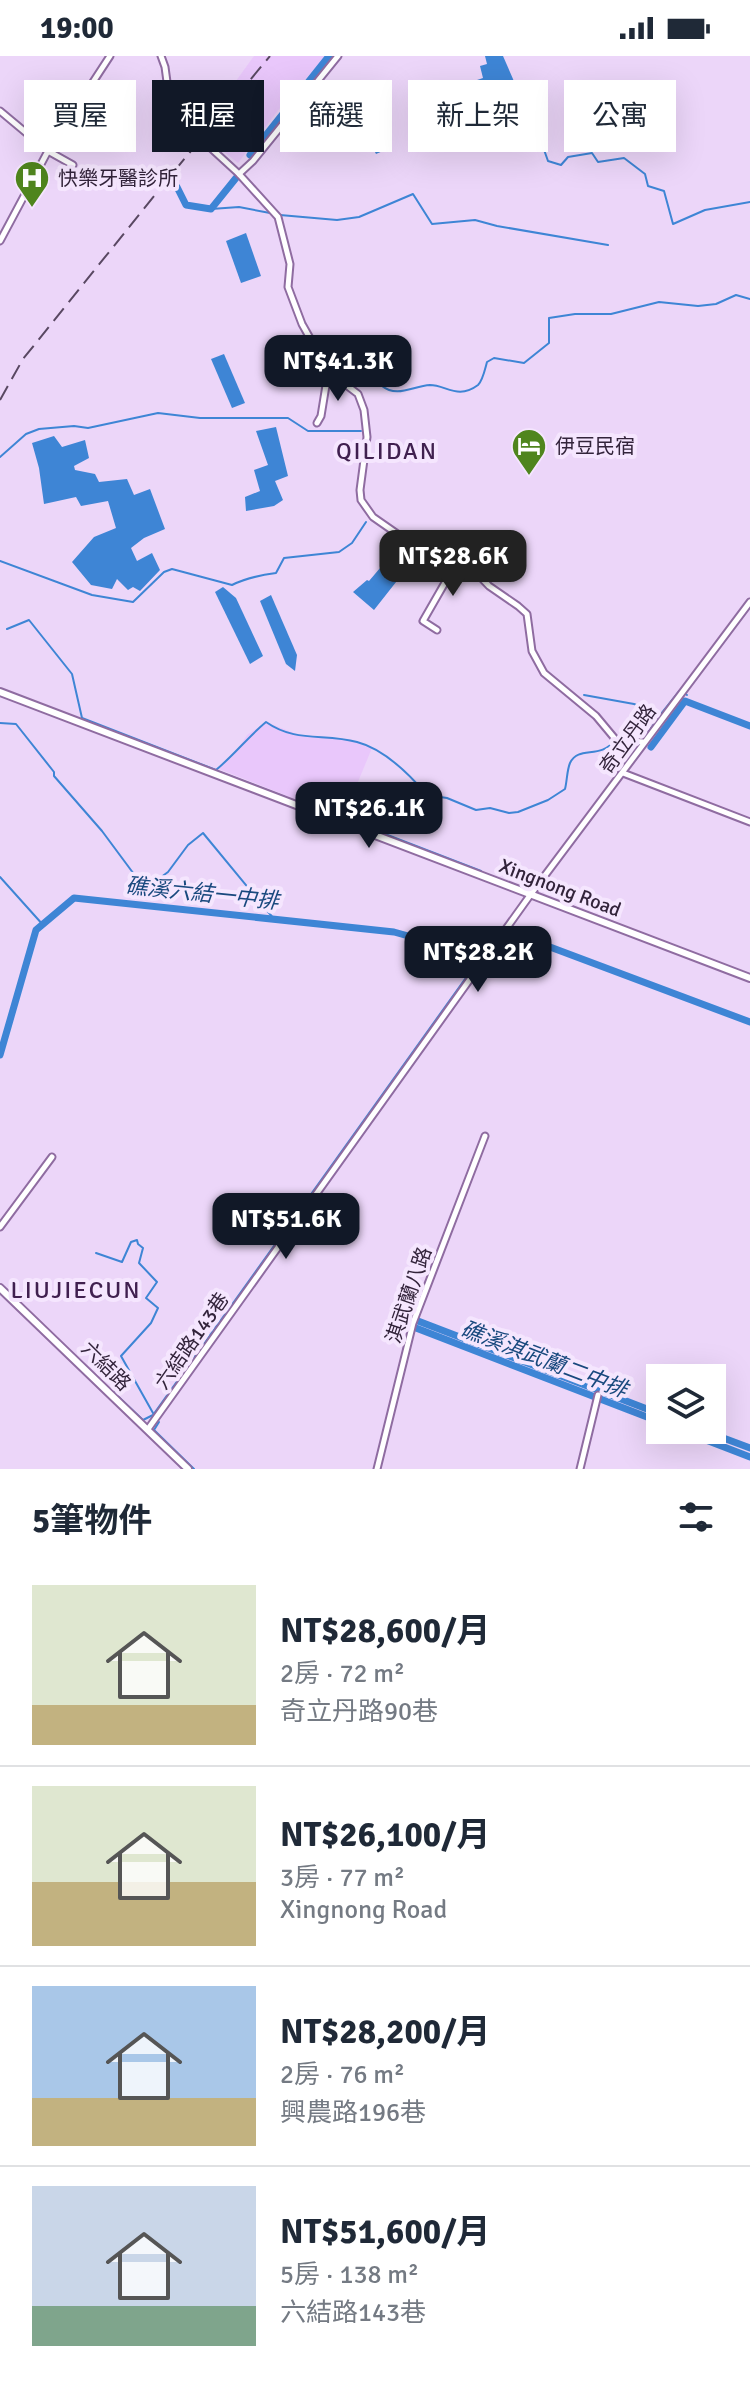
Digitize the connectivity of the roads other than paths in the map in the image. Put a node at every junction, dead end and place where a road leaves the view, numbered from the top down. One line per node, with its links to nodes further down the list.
1 (110, 56): 4 (street)
2 (161, 56): 10 (street)
3 (338, 56): 10 (street)
4 (94, 80)
5 (0, 111): 6 (street)
6 (24, 131)
7 (47, 152): 12 (street)
8 (50, 152): 9 (street)
9 (73, 165)
10 (239, 174): 14 (street)
11 (0, 217): 12 (street)
12 (8, 223): 13 (street)
13 (0, 241)
14 (329, 372): 15 (street); 16 (street)
15 (317, 423)
16 (458, 560): 19 (street); 21 (street)
17 (750, 602): 18 (street, 奇立丹路)
18 (747, 610): 21 (street, 奇立丹路)
19 (437, 630)
20 (0, 692): 24 (street, Xingnong Road)
21 (643, 742): 22 (street, 奇立丹路)
22 (623, 773): 23 (street); 24 (street, 奇立丹路)
23 (750, 822)
24 (531, 894): 25 (street, Xingnong Road); 26 (street, 奇立丹路)
25 (750, 978)
26 (401, 1076): 32 (street, 六結路143巷)
27 (485, 1136): 34 (street, 淇武蘭八路)
28 (52, 1157): 29 (street)
29 (0, 1227)
30 (0, 1288): 32 (street, 六結路)
31 (598, 1395): 35 (street)
32 (148, 1429): 33 (street, 六結路)
33 (188, 1469)
34 (377, 1469)
35 (580, 1469)

